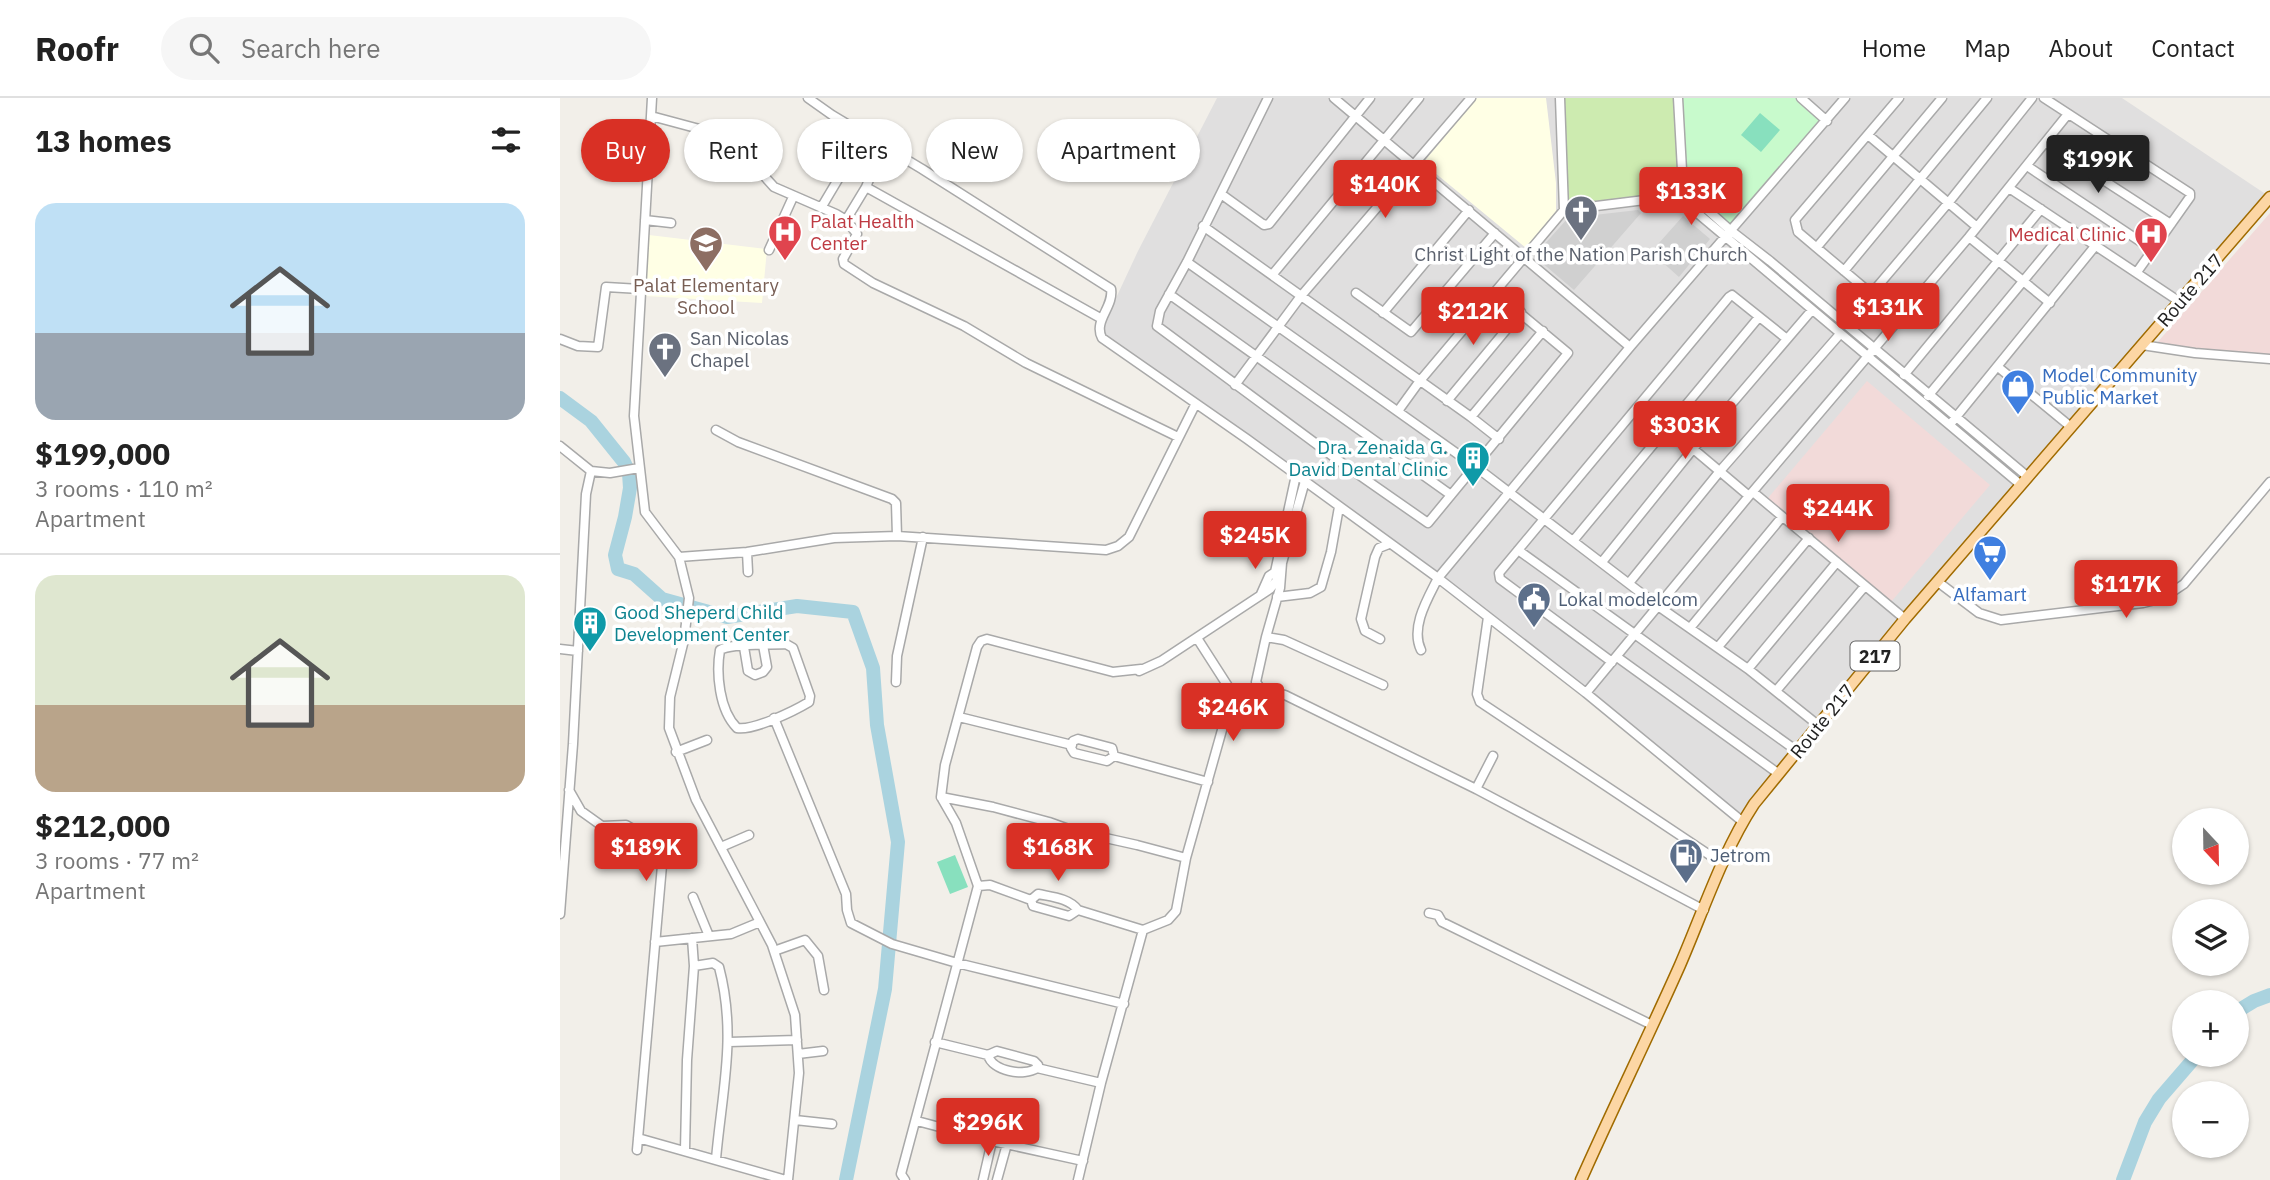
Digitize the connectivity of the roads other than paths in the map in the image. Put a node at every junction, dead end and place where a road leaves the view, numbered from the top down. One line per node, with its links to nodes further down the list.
1 (652, 98): 19 (street)
2 (808, 98): 21 (street)
3 (1268, 98): 39 (street)
4 (1334, 98): 18 (street)
5 (1370, 98): 18 (street)
6 (1419, 98): 25 (street)
7 (1471, 98): 29 (street)
8 (1560, 98): 45 (street)
9 (1678, 98): 37 (street)
10 (1801, 98): 22 (street)
11 (1845, 98): 22 (street)
12 (1899, 98): 24 (street)
13 (1942, 98): 27 (street)
14 (1987, 98): 31 (street)
15 (2032, 98): 43 (street)
16 (2045, 98): 17 (street)
17 (2068, 114): 26 (street); 51 (street)
18 (1355, 115): 25 (street); 39 (street)
19 (651, 116): 20 (street); 23 (street)
20 (651, 119)
21 (837, 119)
22 (1828, 121): 56 (street)
23 (684, 125)
24 (1868, 135): 27 (street); 59 (street)
25 (1384, 140): 29 (street); 67 (street)
26 (2046, 143): 30 (street); 51 (street)
27 (1894, 156): 31 (street); 59 (street)
28 (912, 164): 82 (street)
29 (1413, 164): 47 (street); 74 (street)
30 (2027, 166): 38 (street); 61 (street)
31 (1921, 179): 43 (street); 65 (street)
32 (647, 182): 48 (street)
33 (768, 182): 41 (street)
34 (836, 182): 44 (street)
35 (868, 182): 36 (street)
36 (866, 187): 49 (street); 82 (street)
37 (1683, 188): 40 (street); 56 (street)
38 (2009, 188): 46 (street); 54 (street)
39 (1221, 194): 52 (street)
40 (1677, 196): 45 (street); 56 (street)
41 (793, 197): 44 (street); 60 (street)
42 (2270, 197): 75 (main road, Route 217 / 217)
43 (1949, 202): 54 (street); 73 (street)
44 (821, 208): 49 (street)
45 (1564, 209): 62 (street)
46 (2041, 209): 53 (street); 63 (street)
47 (1469, 210): 55 (street); 79 (street)
48 (645, 220): 50 (street); 69 (street)
49 (846, 220): 108 (street)
50 (671, 223)
51 (2171, 224): 61 (street)
52 (1203, 226): 64 (street); 67 (street)
53 (2068, 226): 58 (street); 68 (street)
54 (1977, 227): 57 (street)
55 (1495, 233): 62 (street); 79 (street)
56 (1727, 233): 77 (street); 89 (street); 90 (street)
57 (1969, 237): 63 (street); 81 (street)
58 (2096, 245): 66 (street); 76 (street)
59 (1817, 247): 65 (street)
60 (769, 250)
61 (2153, 250): 66 (street)
62 (1524, 259): 72 (street); 89 (street)
63 (1998, 261): 68 (street); 95 (street)
64 (1187, 262): 70 (street); 83 (street)
65 (1844, 271): 73 (street)
66 (2137, 272): 75 (street)
67 (1273, 274): 74 (street)
68 (2023, 282): 76 (street); 98 (street)
69 (640, 289): 87 (street); 113 (street)
70 (1169, 293): 91 (street); 97 (street)
71 (1356, 293): 79 (street)
72 (1496, 293): 78 (street); 96 (street)
73 (1871, 294): 81 (street)
74 (1301, 296): 83 (street); 96 (street)
75 (2180, 302): 88 (main road, Route 217 / 217)
76 (2050, 303): 94 (street)
77 (1812, 310): 85 (street); 86 (street)
78 (1521, 312): 84 (street); 99 (street)
79 (1382, 313)
80 (1759, 317): 86 (street); 100 (street); 105 (street)
81 (1900, 318): 90 (street)
82 (1102, 319): 101 (street)
83 (1278, 326): 91 (street); 102 (street)
84 (1543, 331): 103 (street); 109 (street)
85 (1840, 334): 92 (street); 115 (street)
86 (1787, 339): 111 (street)
87 (560, 340)
88 (2143, 345): 93 (street); 106 (main road, Route 217 / 217)
89 (1630, 347): 120 (street)
90 (1874, 350): 92 (street); 95 (street)
91 (1255, 357): 97 (street); 122 (street)
92 (1867, 358): 104 (street); 121 (street)
93 (2270, 359)
94 (1998, 367): 104 (street); 106 (street)
95 (1904, 375): 98 (street)
96 (1419, 382): 99 (street); 102 (street)
97 (1235, 385): 122 (street)
98 (1928, 396): 104 (street)
99 (1447, 401): 103 (street)
100 (1640, 404): 105 (street); 125 (street)
101 (1195, 405): 108 (street); 116 (street)
102 (1398, 411): 112 (street)
103 (1471, 417): 109 (street)
104 (1952, 422): 118 (street)
105 (1667, 426): 111 (street); 129 (street)
106 (2071, 427): 118 (main road, Route 217 / 217)
107 (716, 430): 126 (street)
108 (1178, 437): 127 (street)
109 (1499, 439): 112 (street)
110 (560, 446): 114 (street)
111 (1693, 449): 115 (street); 134 (street)
112 (1476, 467): 120 (street); 122 (street)
113 (635, 468): 114 (street); 133 (street)
114 (591, 471): 155 (street)
115 (1720, 471): 121 (street); 139 (street)
116 (1296, 475): 117 (street); 148 (street)
117 (1304, 481): 123 (street); 141 (street)
118 (2025, 481): 138 (main road, Route 217 / 217)
119 (2270, 482): 138 (street)
120 (1510, 492): 125 (street); 137 (street)
121 (1751, 494): 124 (street); 142 (street)
122 (1451, 495)
123 (1339, 507): 130 (street); 141 (street)
124 (1782, 517): 128 (street); 145 (street)
125 (1545, 520): 129 (street); 131 (street)
126 (897, 536): 127 (street); 132 (street)
127 (923, 537): 158 (street)
128 (1809, 538): 135 (street); 152 (street)
129 (1573, 541): 134 (street)
130 (1389, 544): 137 (street); 149 (street)
131 (1518, 550): 146 (street); 156 (street)
132 (747, 552): 133 (street); 136 (street)
133 (679, 558): 168 (street)
134 (1602, 562): 139 (street)
135 (1837, 562): 140 (street); 157 (street)
136 (747, 572)
137 (1438, 578): 143 (street); 154 (street)
138 (1938, 582): 144 (main road, Route 217 / 217)
139 (1629, 583): 142 (street)
140 (1866, 586): 144 (street); 160 (street)
141 (1277, 597): 147 (street)
142 (1658, 606): 145 (street); 146 (street)
143 (1489, 617): 161 (street); 180 (street)
144 (1905, 619): 164 (main road, Route 217 / 217)
145 (1690, 628): 152 (street)
146 (1636, 634): 156 (street); 167 (street)
147 (1266, 637): 159 (street); 173 (street)
148 (1196, 638): 162 (street); 172 (street)
149 (1380, 639)
150 (763, 645): 151 (street); 151 (street); 163 (street)
151 (744, 647): 163 (street)
152 (1718, 648): 157 (street)
153 (560, 649): 155 (street)
154 (1421, 650)
155 (578, 651): 174 (street)
156 (1614, 660): 161 (street); 171 (street)
157 (1748, 669): 160 (street)
158 (896, 682)
159 (1383, 685)
160 (1776, 691): 164 (street)
161 (1586, 693): 176 (street)
162 (959, 717): 166 (street); 175 (street)
163 (774, 718): 194 (street)
164 (1818, 725): 167 (main road, Route 217 / 217)
165 (707, 740): 168 (street)
166 (1072, 745): 169 (street); 169 (street)
167 (1797, 751): 171 (main road, Route 217 / 217)
168 (676, 752): 178 (street)
169 (1114, 756): 172 (street)
170 (1493, 756): 173 (street)
171 (1779, 774): 176 (main road, Route 217 / 217)
172 (1208, 782): 179 (street)
173 (1476, 789): 184 (street)
174 (569, 790): 187 (street); 192 (street)
175 (941, 797): 179 (street); 181 (street)
176 (1743, 822): 180 (main road, Route 217 / 217)
177 (749, 835): 178 (street)
178 (721, 847): 188 (street)
179 (1186, 859): 189 (street)
180 (1723, 864): 184 (main road, Route 217 / 217)
181 (978, 886): 183 (street); 194 (street)
182 (693, 897): 190 (street)
183 (1031, 900): 185 (street); 185 (street)
184 (1704, 910): 198 (main road, Route 217 / 217)
185 (1078, 911): 189 (street)
186 (1429, 913): 198 (street)
187 (560, 915)
188 (760, 922): 190 (street); 193 (street)
189 (1143, 930): 197 (street)
190 (709, 936): 191 (street)
191 (692, 938): 192 (street); 195 (street)
192 (655, 942): 210 (street)
193 (774, 951): 196 (street); 199 (street)
194 (957, 963): 197 (street); 201 (street)
195 (694, 966): 200 (street); 214 (street)
196 (824, 990)
197 (1124, 1004): 206 (street)
198 (1652, 1025): 222 (main road, Route 217 / 217)
199 (797, 1040): 200 (street); 203 (street)
200 (729, 1042): 215 (street)
201 (935, 1042): 204 (street); 208 (street)
202 (823, 1051): 203 (street)
203 (798, 1054): 207 (street)
204 (988, 1055): 205 (street); 205 (street)
205 (1037, 1068): 206 (street)
206 (1101, 1083): 216 (street)
207 (794, 1120): 209 (street); 217 (street)
208 (917, 1121): 211 (street); 218 (street)
209 (832, 1124)
210 (638, 1138): 213 (street); 214 (street)
211 (992, 1141): 212 (street); 219 (street)
212 (1007, 1144): 216 (street); 220 (street)
213 (637, 1150)
214 (685, 1150): 215 (street)
215 (716, 1159): 217 (street)
216 (1083, 1161): 221 (street)
217 (787, 1180)
218 (905, 1180)
219 (982, 1180)
220 (997, 1180)
221 (1078, 1180)
222 (1581, 1180)

